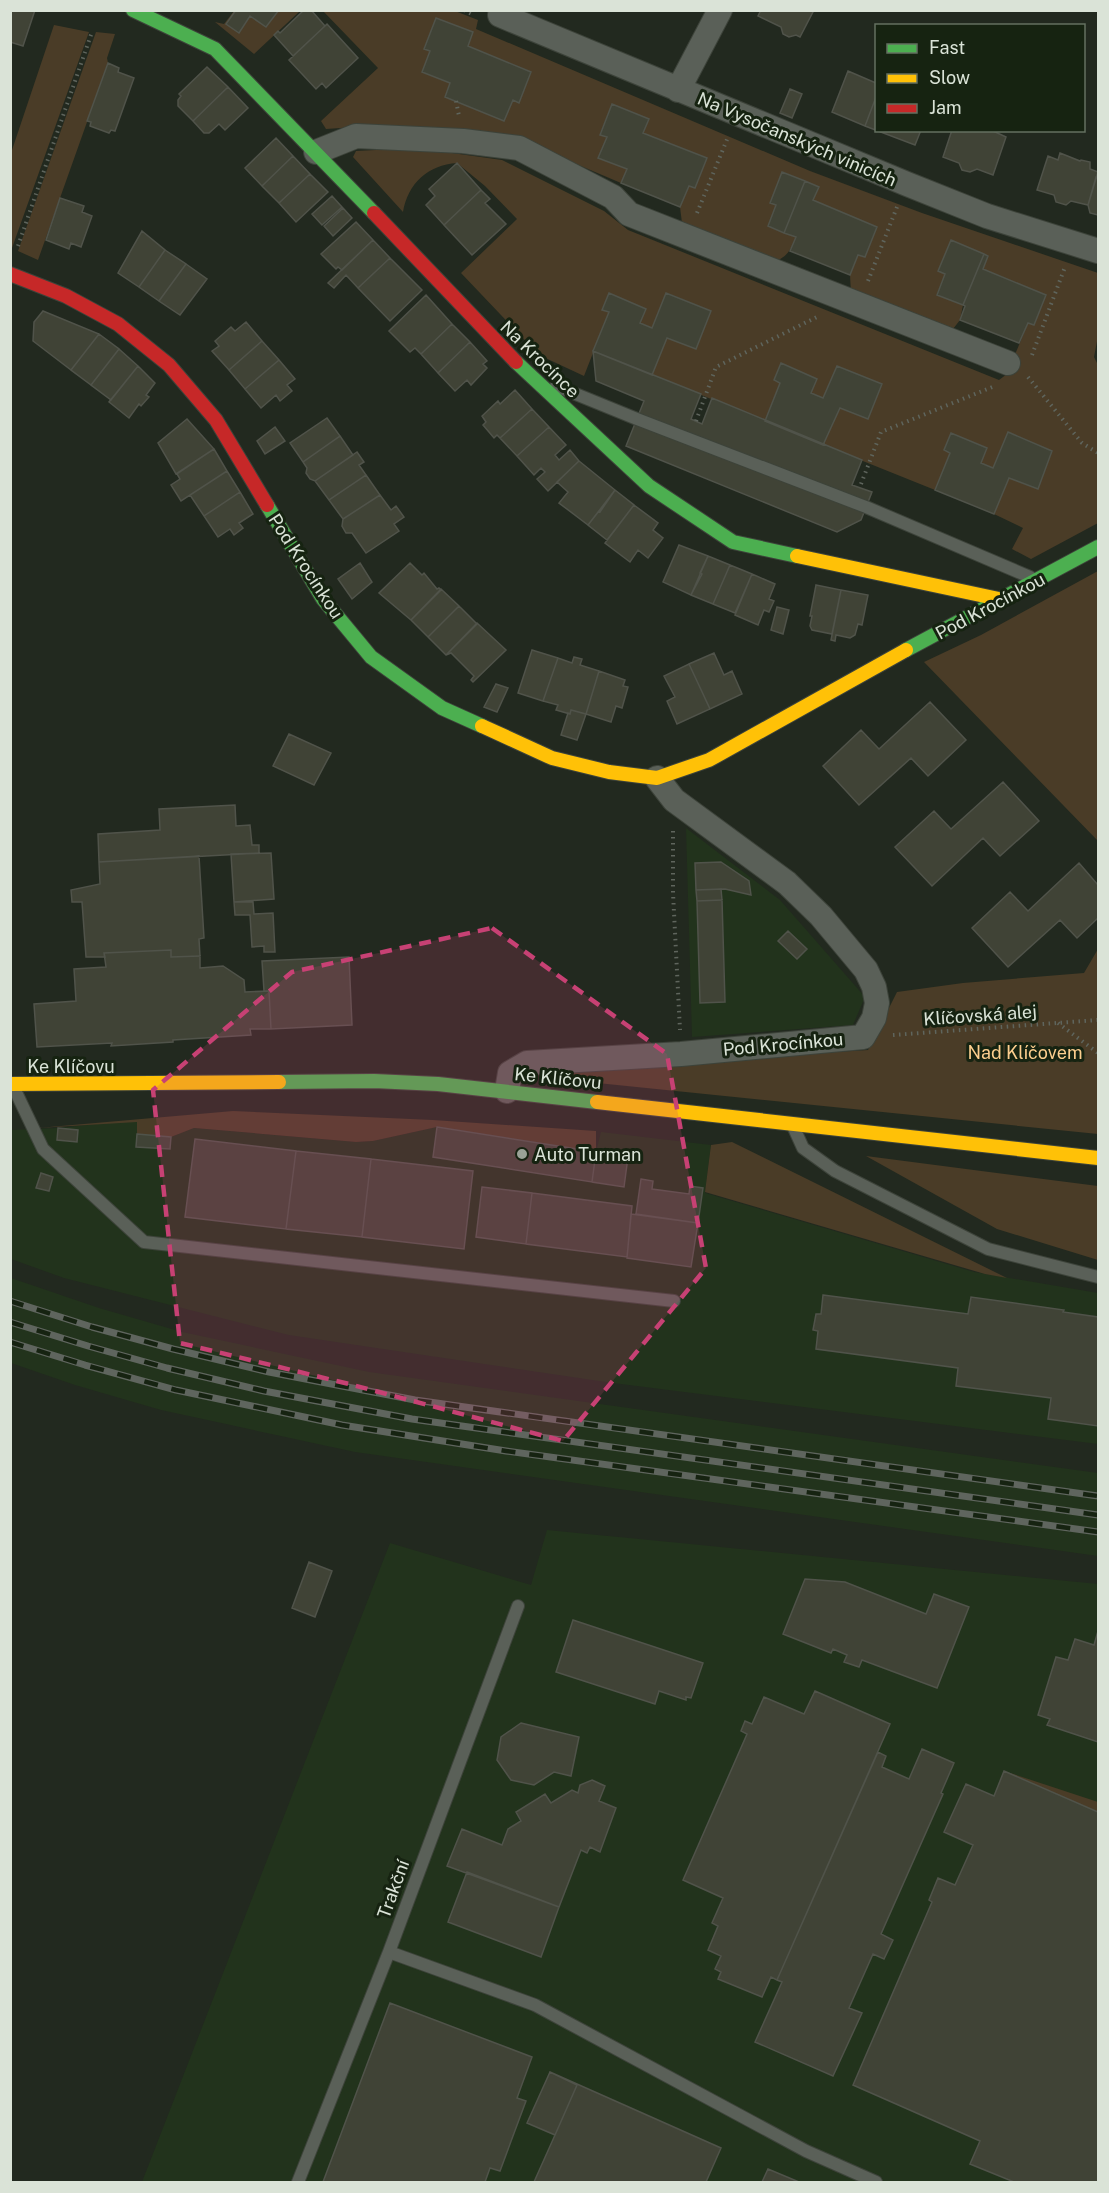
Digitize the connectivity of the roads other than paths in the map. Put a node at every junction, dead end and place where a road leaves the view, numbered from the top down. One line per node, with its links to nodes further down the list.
1 (133, 10): 5 (street, Na Krocínce)
2 (720, 10): 4 (street)
3 (500, 15): 4 (street, Na Vysočanských vinicích)
4 (678, 90): 6 (street, Na Vysočanských vinicích)
5 (316, 152): 8 (street); 9 (street, Na Krocínce)
6 (1098, 251)
7 (10, 274): 13 (street, Pod Krocínkou)
8 (1017, 371)
9 (525, 372): 11 (lane); 12 (street, Na Krocínce)
10 (1098, 547): 11 (street, Pod Krocínkou)
11 (1037, 580): 12 (street, Pod Krocínkou)
12 (999, 599): 13 (street, Pod Krocínkou)
13 (657, 778): 15 (street, Pod Krocínkou)
14 (11, 1084): 15 (street, Ke Klíčovu); 19 (lane)
15 (507, 1091): 16 (street, Ke Klíčovu)
16 (791, 1123): 17 (street, Ke Klíčovu); 18 (lane)
17 (1098, 1158)
18 (1098, 1277)
19 (674, 1301)
20 (518, 1606): 21 (lane, Trakční)
21 (389, 1952): 22 (lane, Trakční); 23 (lane)
22 (297, 2182)
23 (876, 2182)

